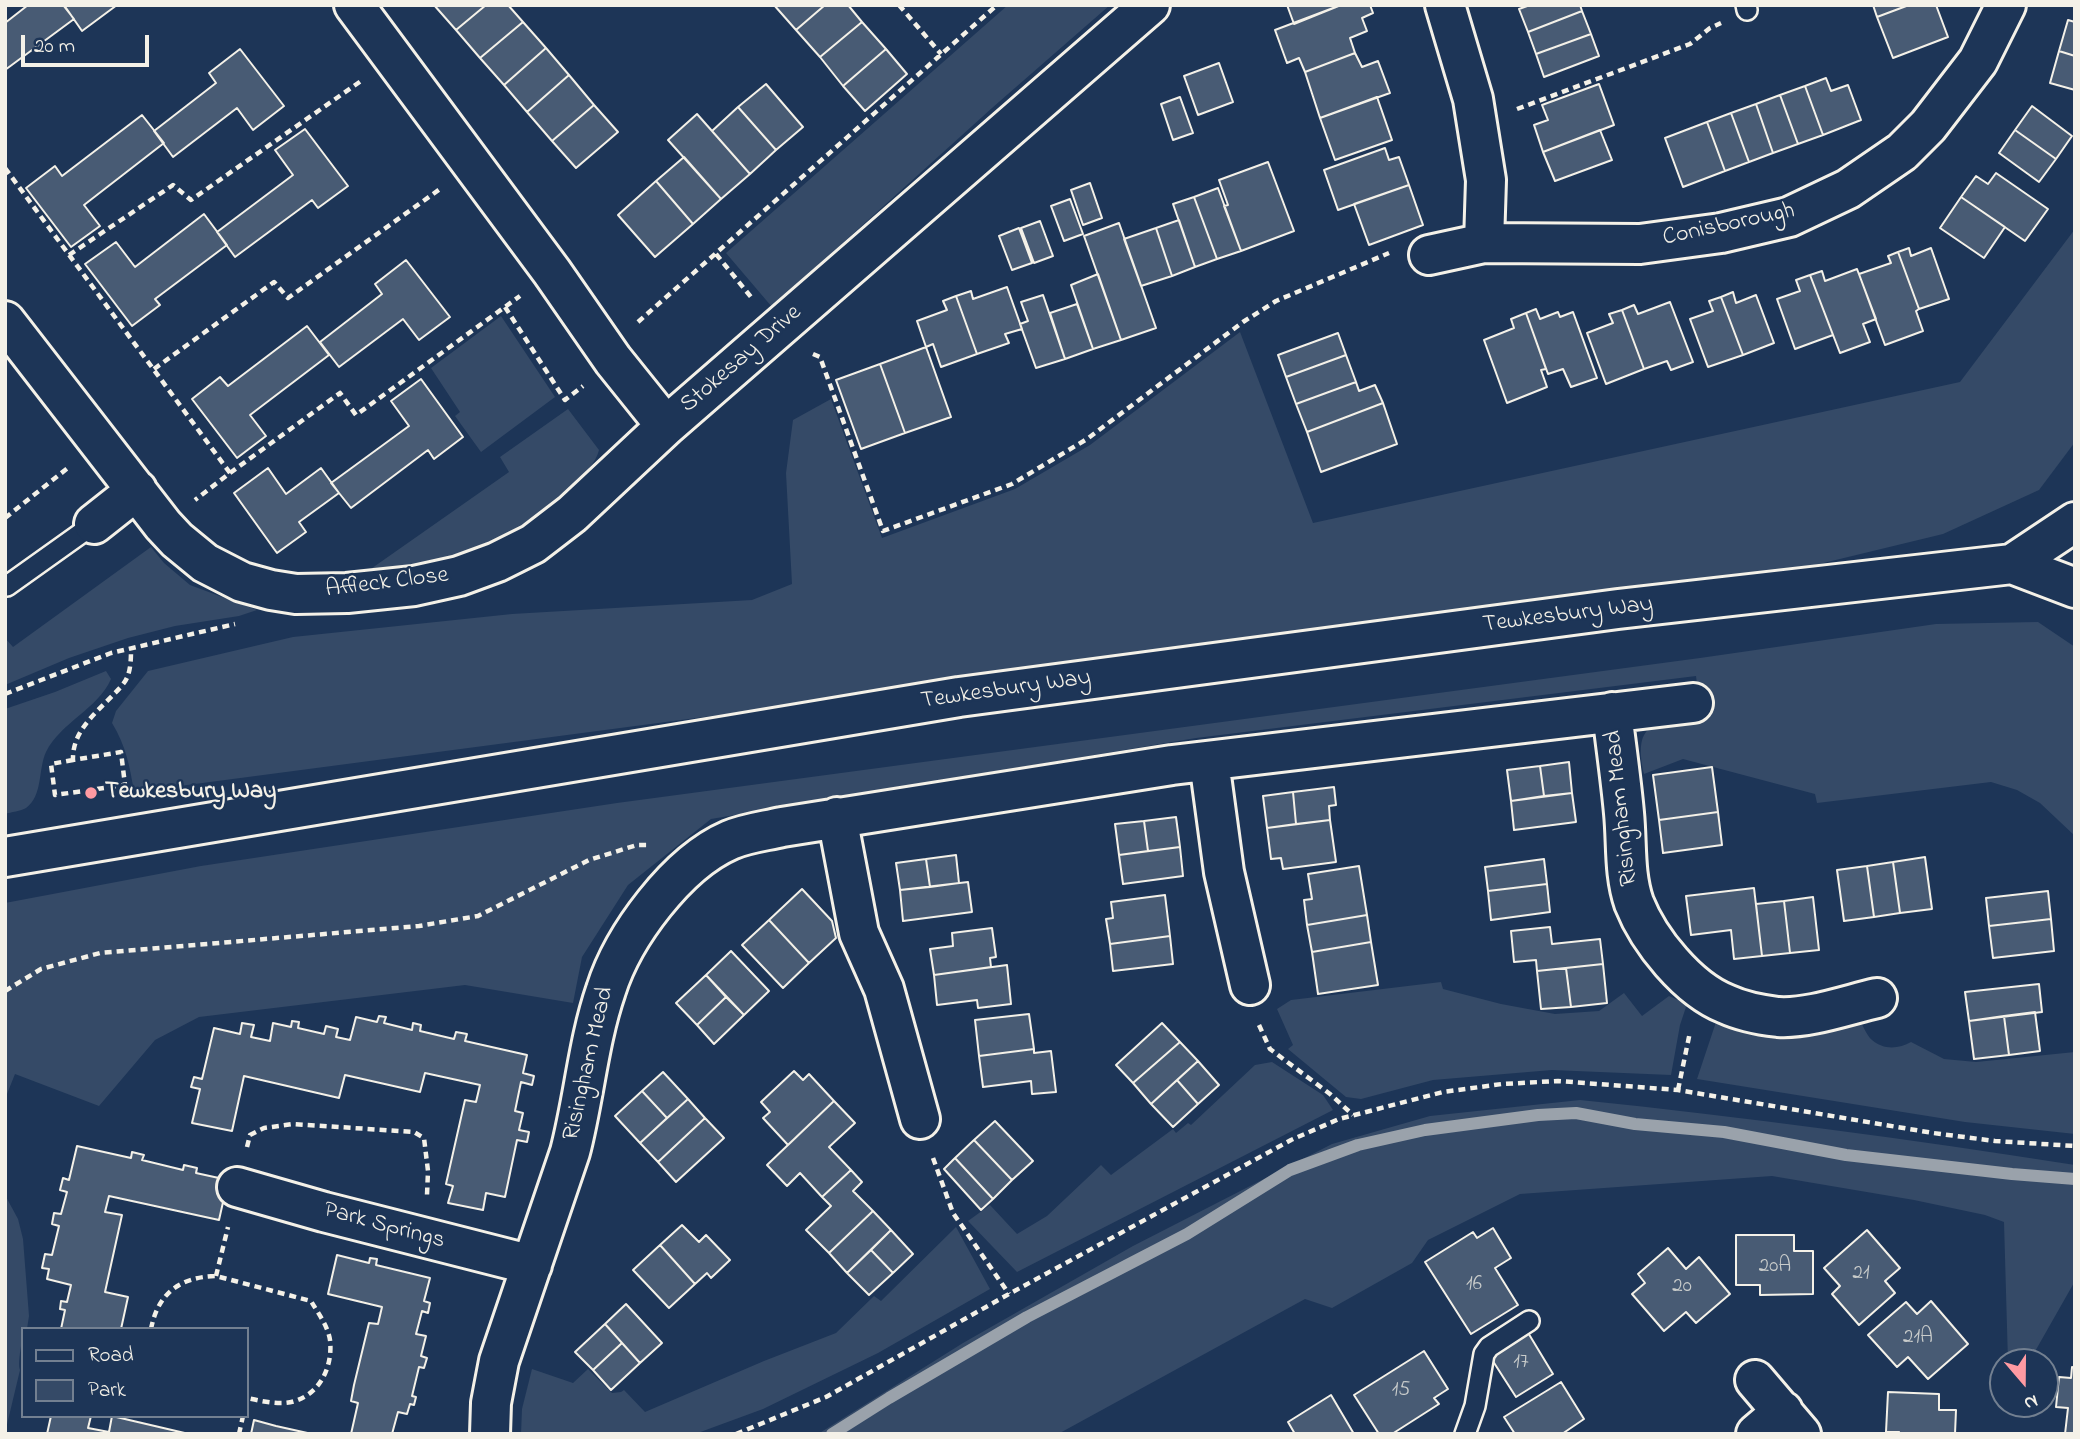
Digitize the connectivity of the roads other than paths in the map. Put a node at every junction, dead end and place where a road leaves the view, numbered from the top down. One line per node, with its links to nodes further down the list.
1 (354, 5): 8 (street, Stokesay Drive)
2 (1150, 5): 8 (street, Stokesay Drive)
3 (1445, 5): 5 (street)
4 (2006, 5): 5 (street, Conisborough)
5 (1484, 243): 6 (street, Conisborough)
6 (1429, 256)
7 (5, 321): 9 (street, Affleck Close)
8 (666, 426): 9 (street, Affleck Close)
9 (137, 490): 11 (street)
10 (2075, 522): 12 (street, Tewkesbury Way)
11 (94, 524): 13 (lane)
12 (2012, 564): 14 (street, Tewkesbury Way); 19 (street, Tewkesbury Way)
13 (7, 586)
14 (2075, 589)
15 (1693, 703): 16 (street, Risingham Mead)
16 (1612, 712): 17 (street, Risingham Mead); 21 (street, Risingham Mead)
17 (1209, 761): 18 (street, Risingham Mead); 20 (street)
18 (837, 817): 22 (street); 24 (street, Risingham Mead)
19 (5, 857)
20 (1250, 985)
21 (1877, 998)
22 (920, 1119)
23 (237, 1187): 24 (street, Park Springs)
24 (532, 1265): 28 (street, Risingham Mead)
25 (1529, 1321): 29 (lane)
26 (1755, 1380): 27 (street)
27 (1780, 1426)
28 (490, 1434)
29 (1465, 1434)

